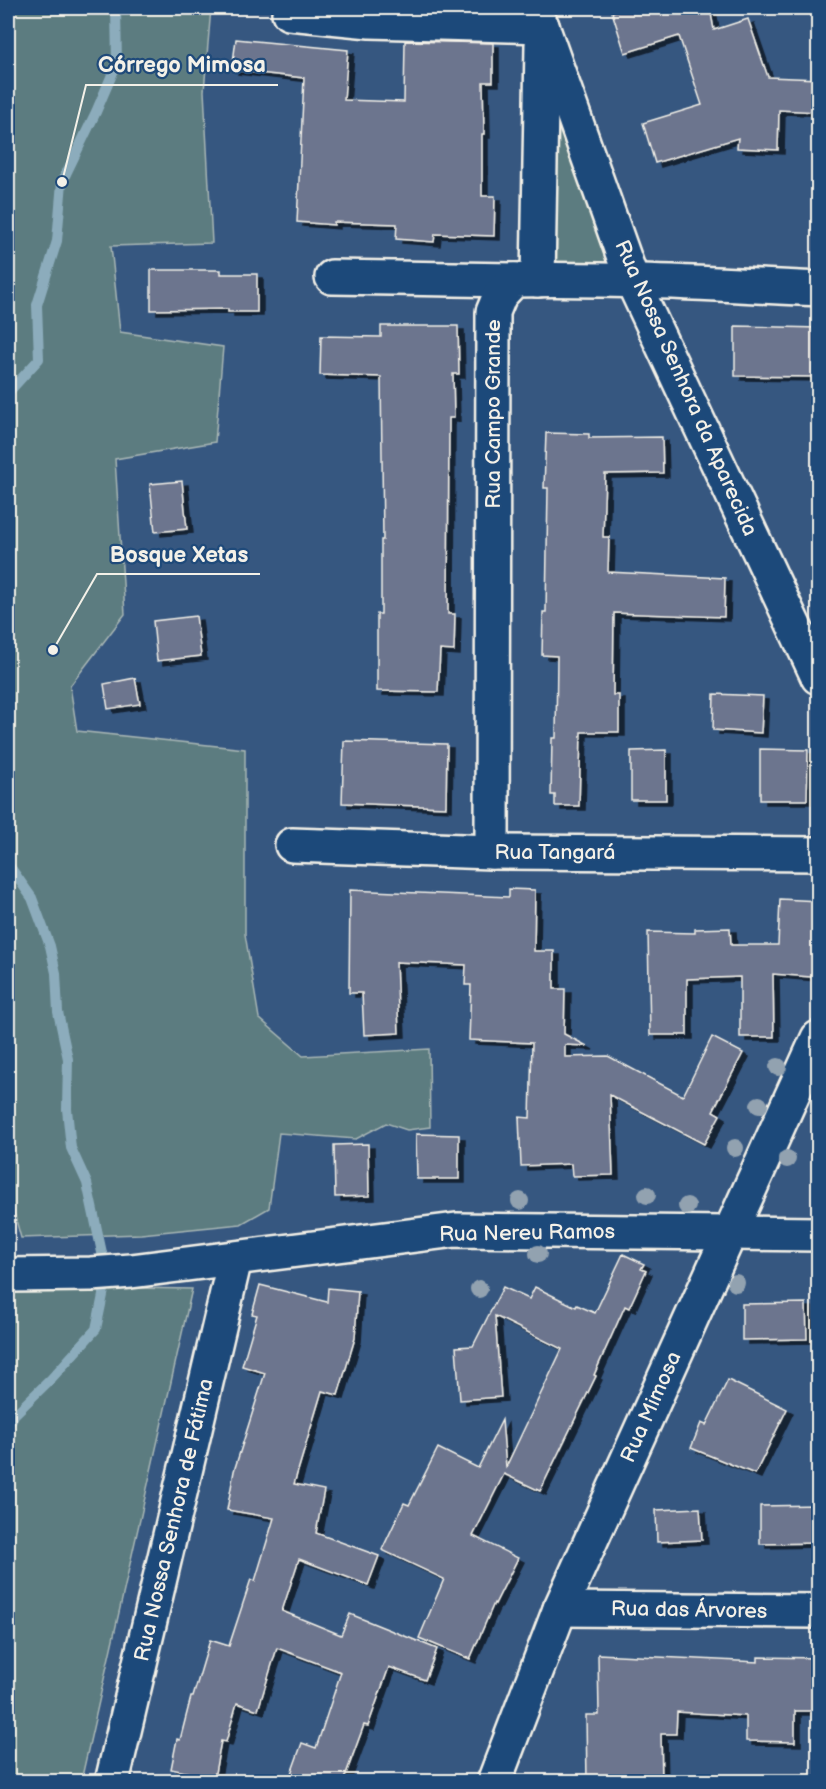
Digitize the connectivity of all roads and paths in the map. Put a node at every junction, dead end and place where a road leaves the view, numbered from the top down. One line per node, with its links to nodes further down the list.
1 (290, 13): 2 (street)
2 (543, 17): 4 (street); 5 (street, Rua Nossa Senhora da Aparecida)
3 (332, 277): 4 (street)
4 (526, 280): 5 (street); 9 (street, Rua Campo Grande)
5 (632, 280): 6 (street); 7 (street, Rua Nossa Senhora da Aparecida)
6 (819, 289)
7 (819, 677)
8 (292, 845): 9 (street, Rua Tangará)
9 (492, 852): 10 (street, Rua Tangará)
10 (819, 854)
11 (819, 1038): 12 (street, Rua Mimosa)
12 (730, 1232): 13 (street, Rua Nereu Ramos); 14 (street, Rua Nereu Ramos); 16 (street, Rua Mimosa)
13 (819, 1234)
14 (235, 1259): 15 (street, Rua Nereu Ramos); 18 (street, Rua Nossa Senhora de Fátima)
15 (8, 1275)
16 (560, 1609): 17 (street, Rua das Árvores); 19 (street, Rua Mimosa)
17 (819, 1611)
18 (112, 1782)
19 (494, 1782)

